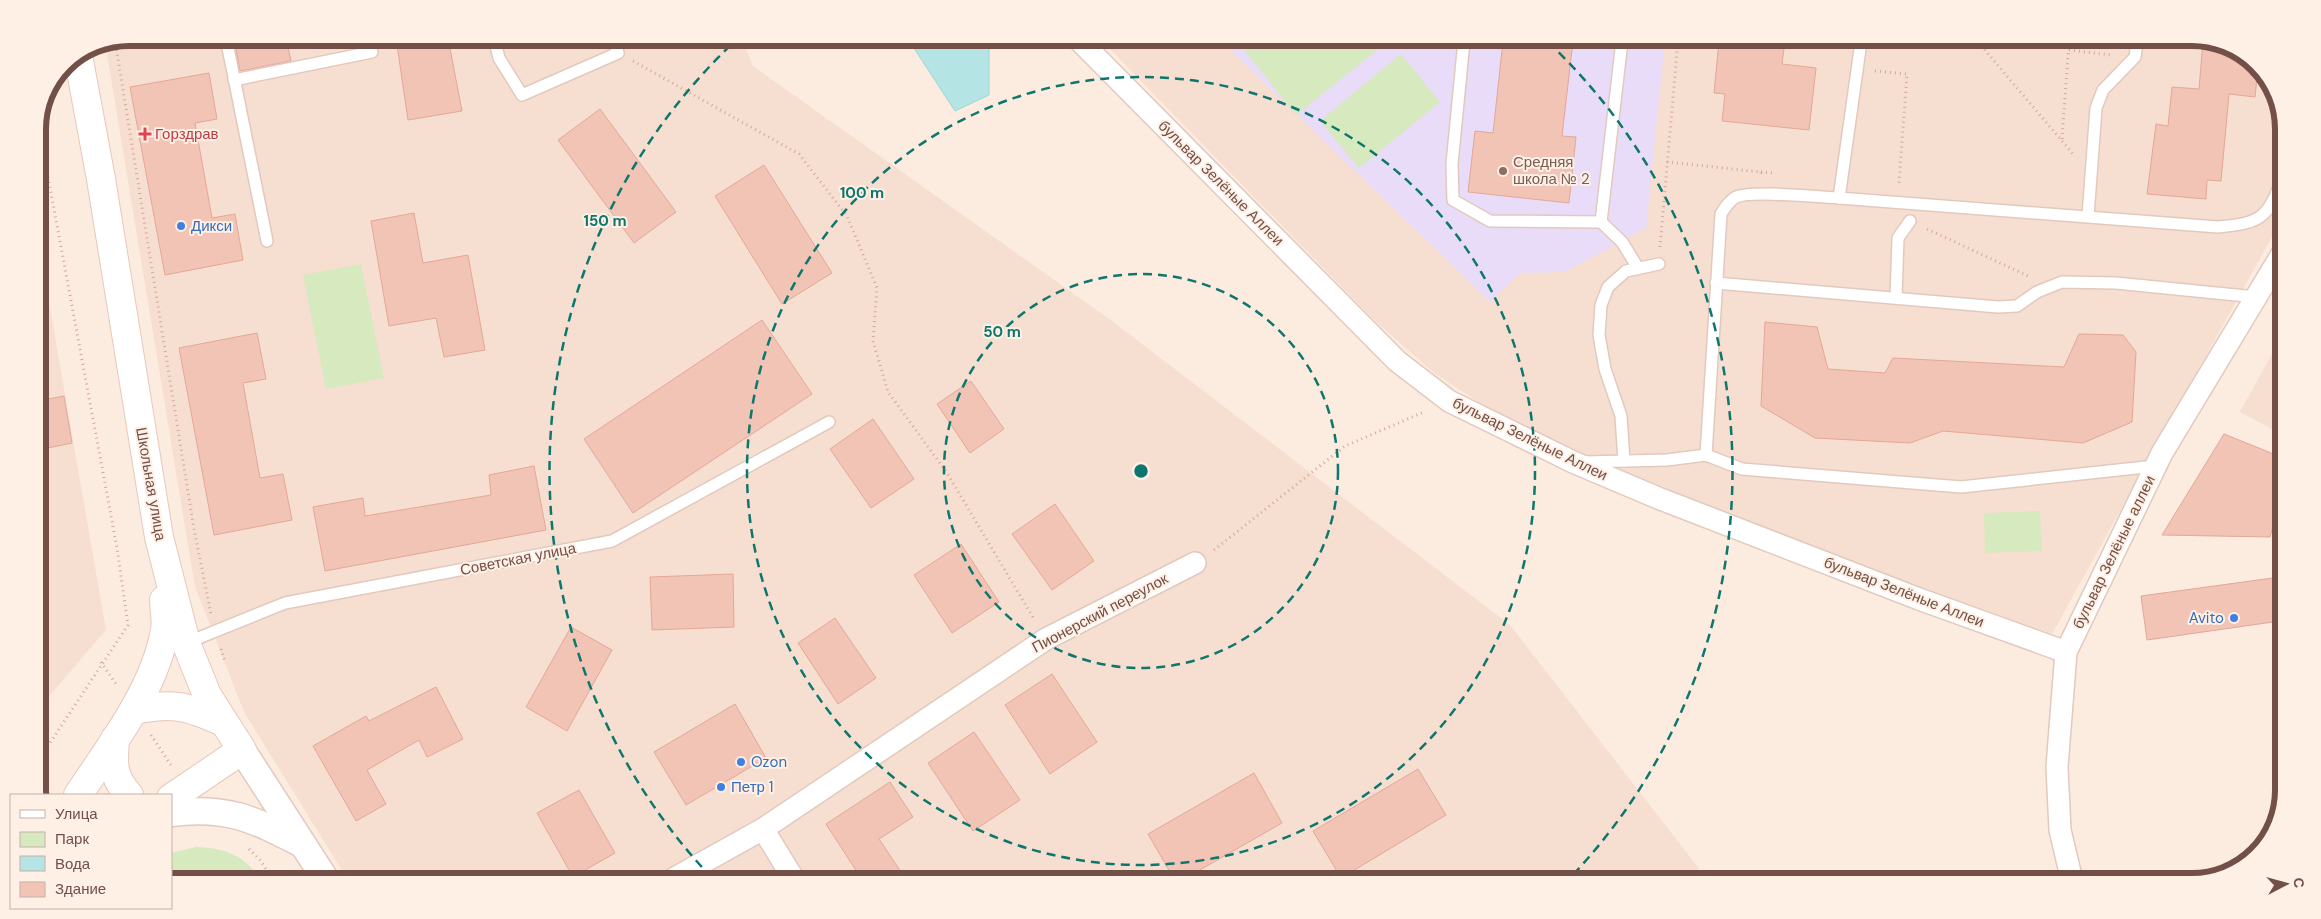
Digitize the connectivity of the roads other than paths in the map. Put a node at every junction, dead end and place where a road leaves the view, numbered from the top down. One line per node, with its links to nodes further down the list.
1 (228, 46): 11 (lane)
2 (496, 46): 3 (lane)
3 (616, 46)
4 (1085, 46): 27 (street, бульвар Зелёные Аллеи)
5 (1464, 46): 16 (lane)
6 (1621, 46): 16 (lane)
7 (1860, 46): 13 (lane)
8 (2136, 46): 14 (lane)
9 (372, 52): 11 (lane)
10 (79, 63): 29 (main road, Школьная улица)
11 (234, 80): 17 (lane)
12 (2275, 195): 14 (lane)
13 (1839, 198): 14 (lane); 21 (lane)
14 (2088, 216)
15 (1910, 221): 23 (lane)
16 (1602, 222): 20 (lane)
17 (267, 241)
18 (1659, 264): 20 (lane)
19 (2275, 266): 22 (street, бульвар Зелёные аллеи)
20 (1638, 268): 26 (lane)
21 (1716, 283): 23 (lane); 25 (lane)
22 (2256, 297): 23 (lane); 28 (street, бульвар Зелёные аллеи)
23 (1896, 298)
24 (829, 422): 31 (lane, Советская улица)
25 (1706, 455): 26 (lane); 28 (lane)
26 (1624, 461): 27 (lane)
27 (1573, 462): 32 (street, бульвар Зелёные Аллеи)
28 (2156, 466): 32 (street, бульвар Зелёные аллеи)
29 (160, 537): 31 (main road, Школьная улица); 33 (main road)
30 (1195, 564): 41 (street, Пионерский переулок)
31 (186, 643): 34 (main road, Школьная улица)
32 (2066, 652): 46 (street, бульвар Зелёные аллеи)
33 (134, 710): 34 (main road); 35 (main road)
34 (223, 722): 36 (main road, Школьная улица)
35 (115, 739): 38 (main road); 39 (main road)
36 (242, 750): 37 (main road); 42 (street, Школьная улица)
37 (179, 793)
38 (79, 794)
39 (128, 794)
40 (172, 813): 42 (street)
41 (763, 829): 44 (street, Пионерский переулок); 45 (street)
42 (303, 844): 43 (street, Школьная улица)
43 (321, 873)
44 (684, 873)
45 (790, 873)
46 (2070, 873)

